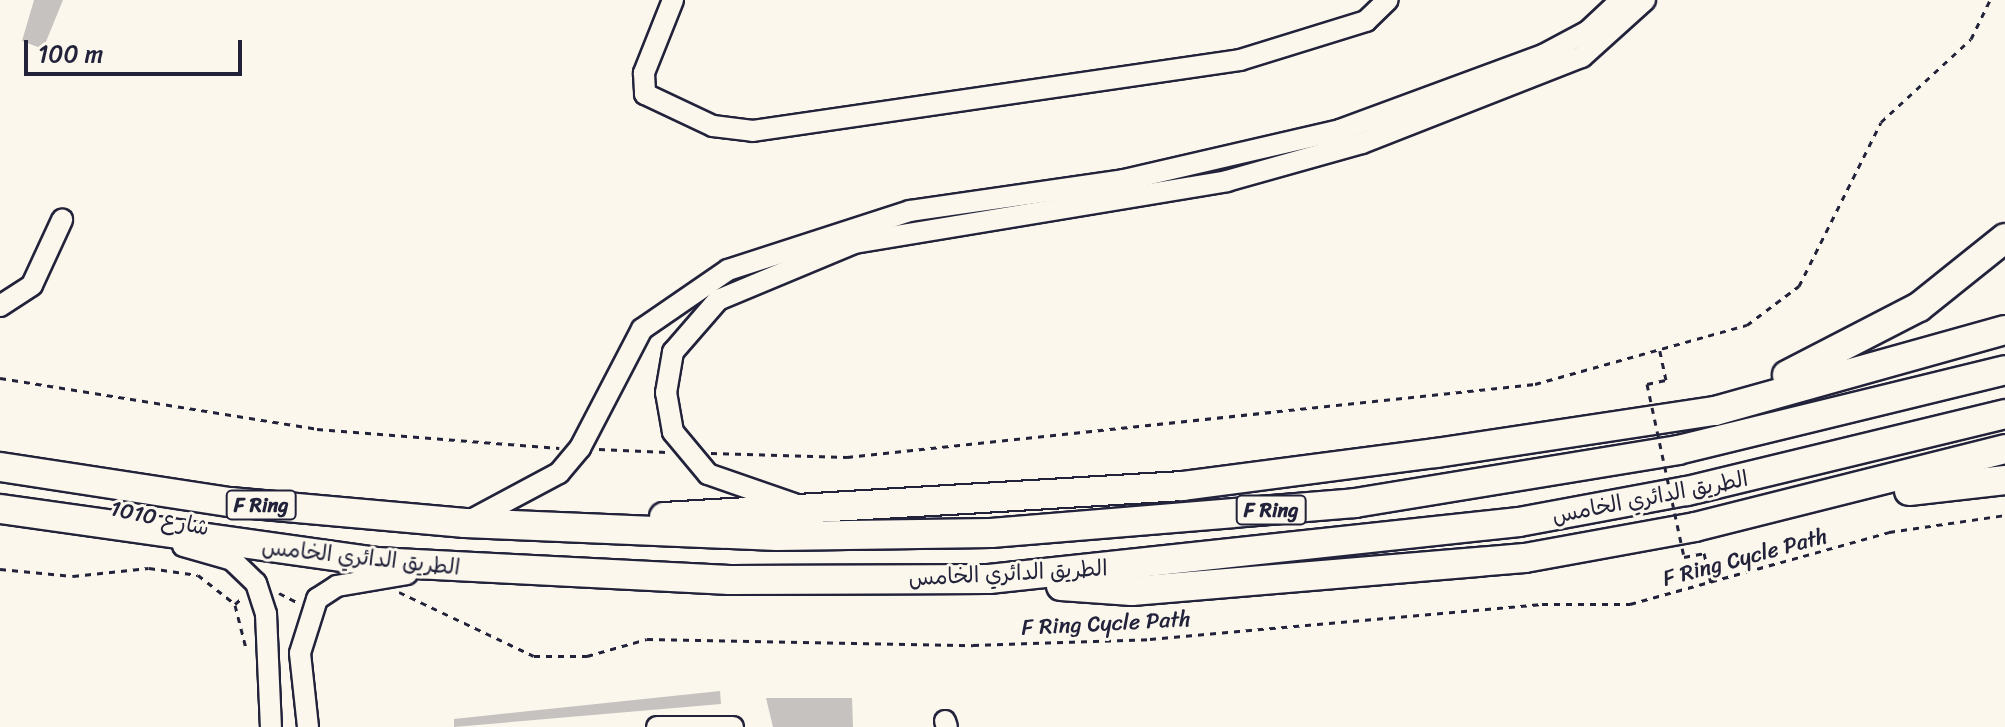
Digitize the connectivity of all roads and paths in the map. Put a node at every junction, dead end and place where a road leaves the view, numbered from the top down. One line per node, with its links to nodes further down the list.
1 (673, 0): 2 (street)
2 (1388, 0)
3 (1621, 0): 9 (street)
4 (1645, 0): 9 (street)
5 (1990, 0): 12 (path)
6 (62, 220): 10 (street)
7 (2005, 231): 8 (highway)
8 (1994, 248): 16 (highway)
9 (757, 268): 17 (street); 19 (street)
10 (0, 306)
11 (2005, 330): 16 (highway)
12 (1660, 350): 19 (path); 33 (path, bridge)
13 (2005, 370): 28 (highway, الطريق الدائري الخامس / F Ring)
14 (0, 378): 17 (path)
15 (2005, 414): 31 (highway, الطريق الدائري الخامس / F Ring)
16 (1596, 428): 22 (highway)
17 (580, 448): 19 (path); 27 (street)
18 (2005, 449): 24 (highway)
19 (685, 452): 22 (street)
20 (0, 467): 27 (highway, الطريق الدائري الخامس / F Ring)
21 (2005, 480): 24 (highway)
22 (805, 507): 28 (highway)
23 (0, 509): 26 (highway, الطريق الدائري الخامس / F Ring)
24 (1777, 509): 31 (highway)
25 (2005, 515): 33 (path, F Ring Cycle Path)
26 (42, 517): 29 (highway, الطريق الدائري الخامس / F Ring); 32 (street, شارع 1010)
27 (465, 523): 28 (highway, الطريق الدائري الخامس / F Ring)
28 (524, 527)
29 (470, 568): 31 (highway, الطريق الدائري الخامس / F Ring); 36 (street)
30 (0, 569): 35 (path)
31 (989, 579)
32 (256, 583): 35 (path); 36 (path); 38 (street)
33 (1711, 583): 34 (path, F Ring Cycle Path)
34 (388, 588)
35 (235, 604): 37 (path)
36 (312, 610): 39 (street)
37 (246, 648)
38 (271, 727)
39 (308, 727)
40 (657, 727): 41 (street)
41 (733, 727)

